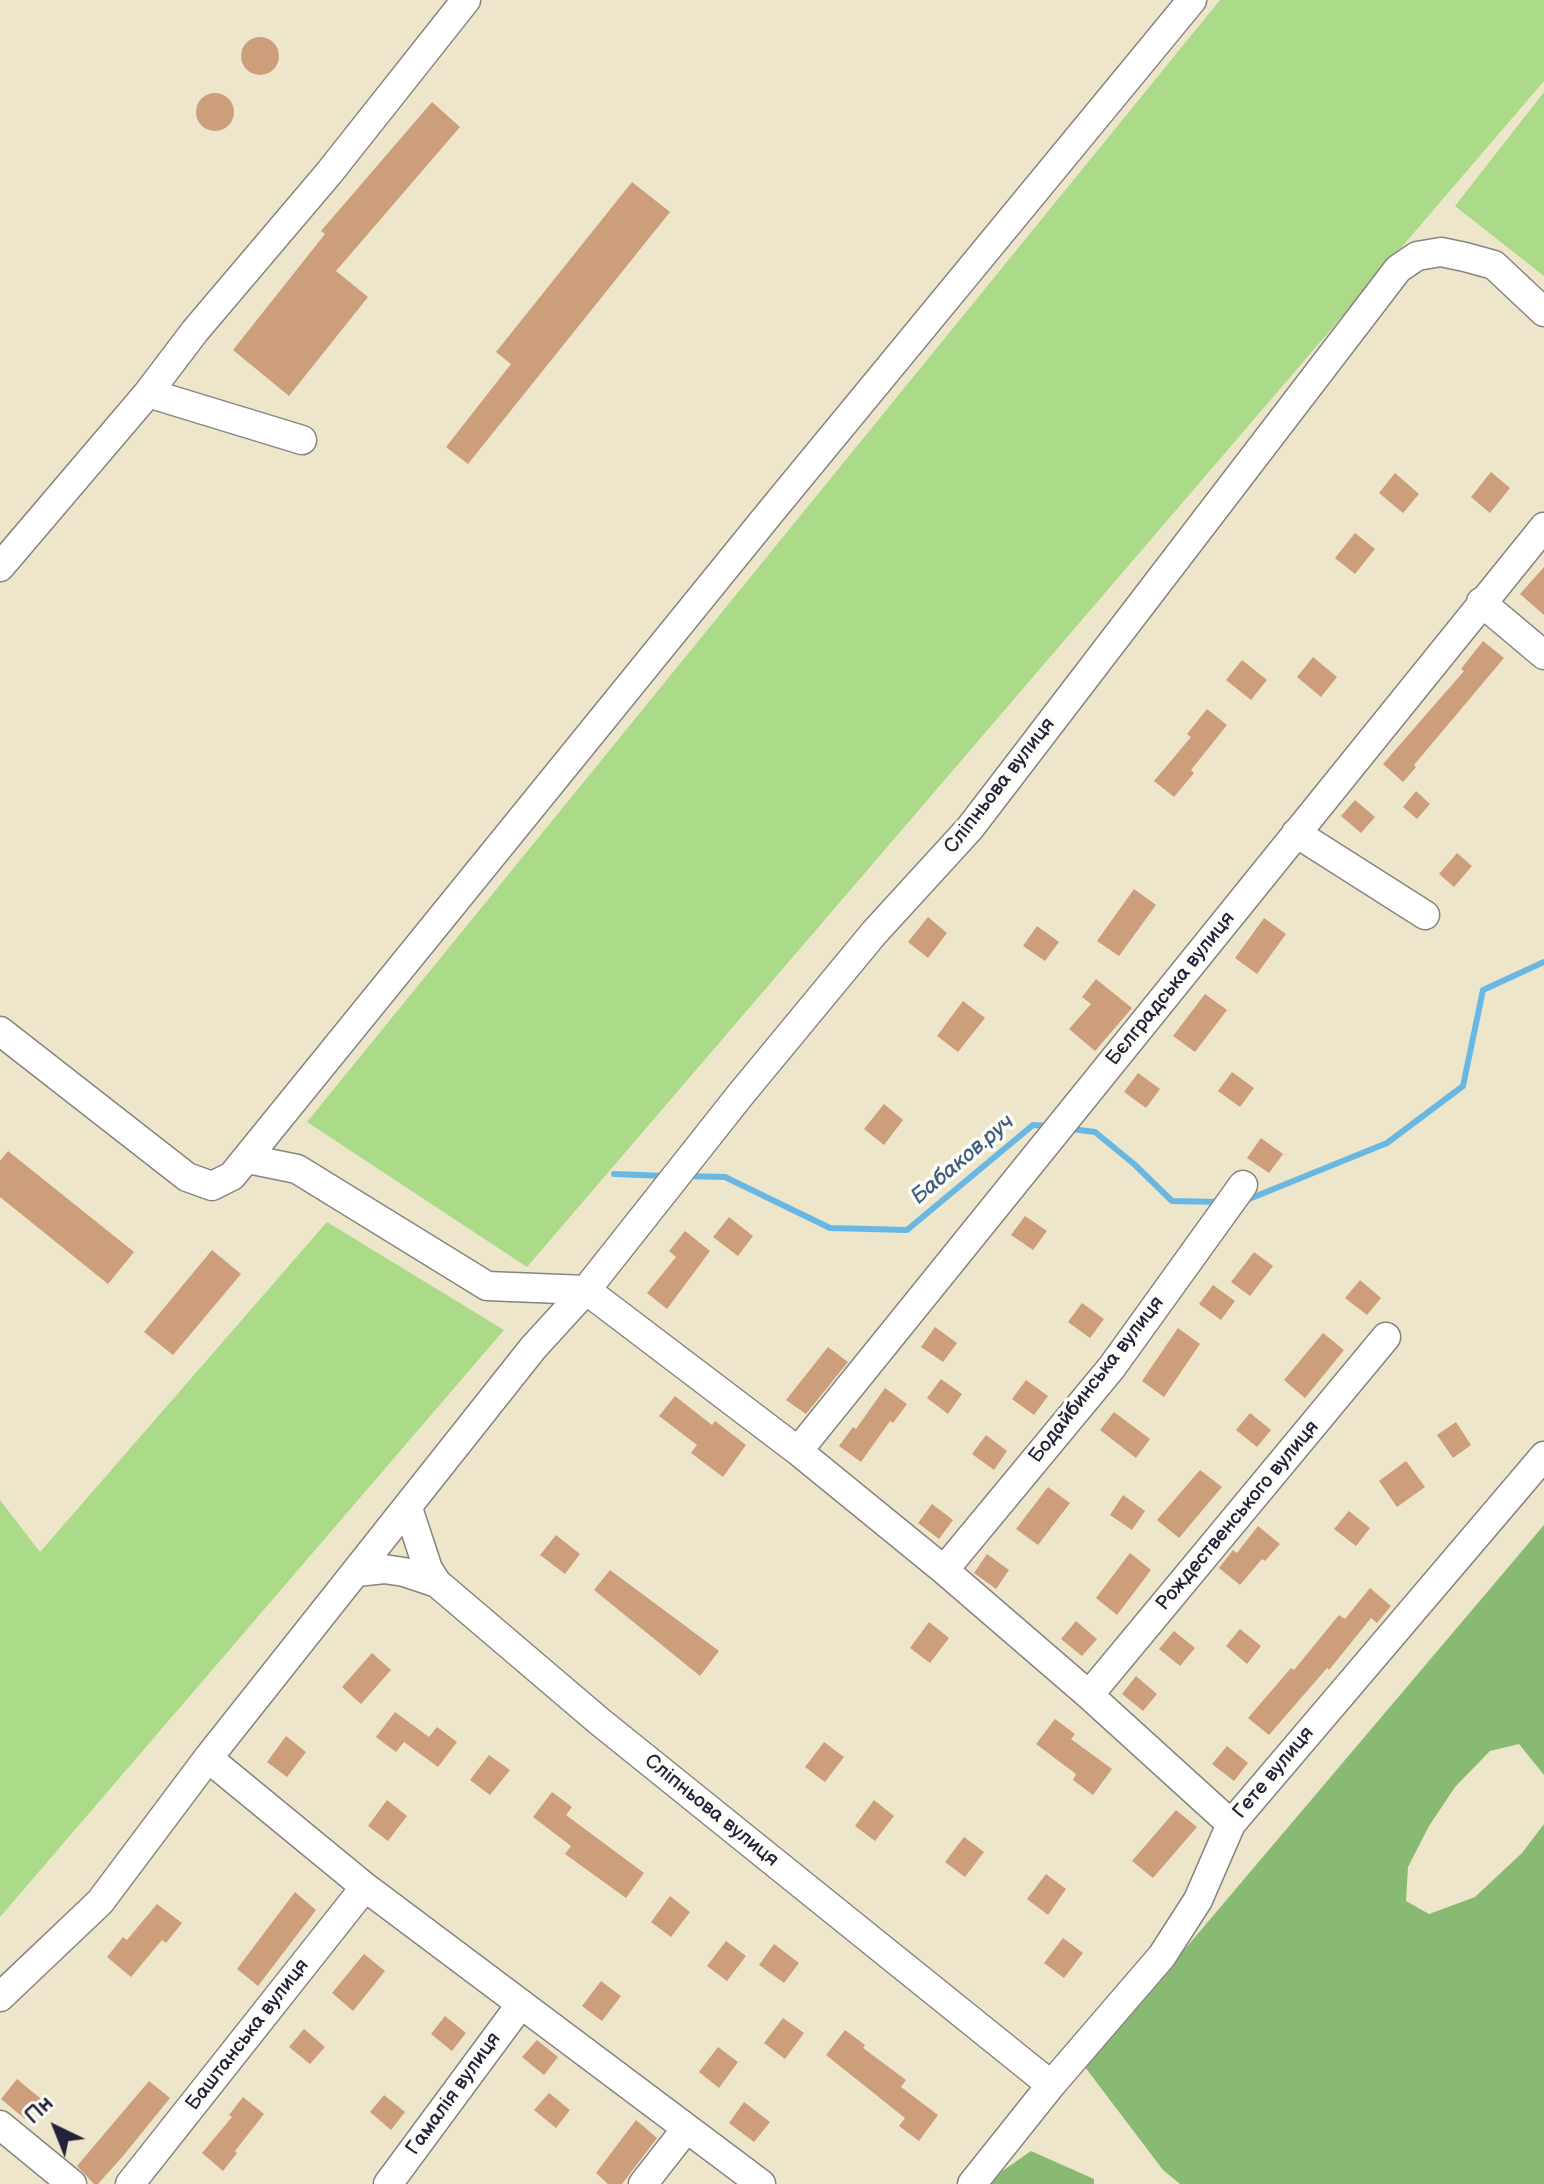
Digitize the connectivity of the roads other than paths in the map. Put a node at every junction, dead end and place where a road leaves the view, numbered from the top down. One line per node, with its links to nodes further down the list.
1 (466, 0): 4 (street)
2 (1192, 0): 13 (street)
3 (1544, 312): 15 (street, Сліпньова вулиця)
4 (148, 393): 5 (street); 7 (street)
5 (302, 440)
6 (1544, 527): 8 (street, Бєлградська вулиця)
7 (0, 567)
8 (1481, 602): 9 (street); 10 (street, Бєлградська вулиця)
9 (1544, 655)
10 (1296, 833): 11 (street); 17 (street, Бєлградська вулиця)
11 (1425, 915)
12 (0, 1031): 13 (street)
13 (248, 1159): 15 (street)
14 (1243, 1185): 20 (street, Бодайбинська вулиця)
15 (586, 1290): 17 (street); 19 (street, Сліпньова вулиця)
16 (1386, 1337): 23 (street, Рождественського вулиця)
17 (798, 1451): 20 (street)
18 (1544, 1456): 25 (street, Гете вулиця)
19 (408, 1508): 21 (street, Сліпньова вулиця); 22 (street, Сліпньова вулиця)
20 (944, 1570): 23 (street)
21 (357, 1572): 22 (street); 24 (street, Сліпньова вулиця)
22 (437, 1583): 29 (street, Сліпньова вулиця)
23 (1089, 1695): 25 (street)
24 (208, 1758): 26 (street); 27 (street, Сліпньова вулиця)
25 (1231, 1824): 29 (street, Гете вулиця)
26 (365, 1887): 28 (street); 33 (street, Баштанська вулиця)
27 (0, 1997)
28 (521, 2004): 31 (street); 34 (street, Гамалія вулиця)
29 (1051, 2085): 37 (street, Гете вулиця)
30 (0, 2125): 32 (street)
31 (686, 2129): 35 (street); 36 (street)
32 (72, 2184)
33 (130, 2184)
34 (388, 2184)
35 (643, 2184)
36 (761, 2184)
37 (972, 2184)

